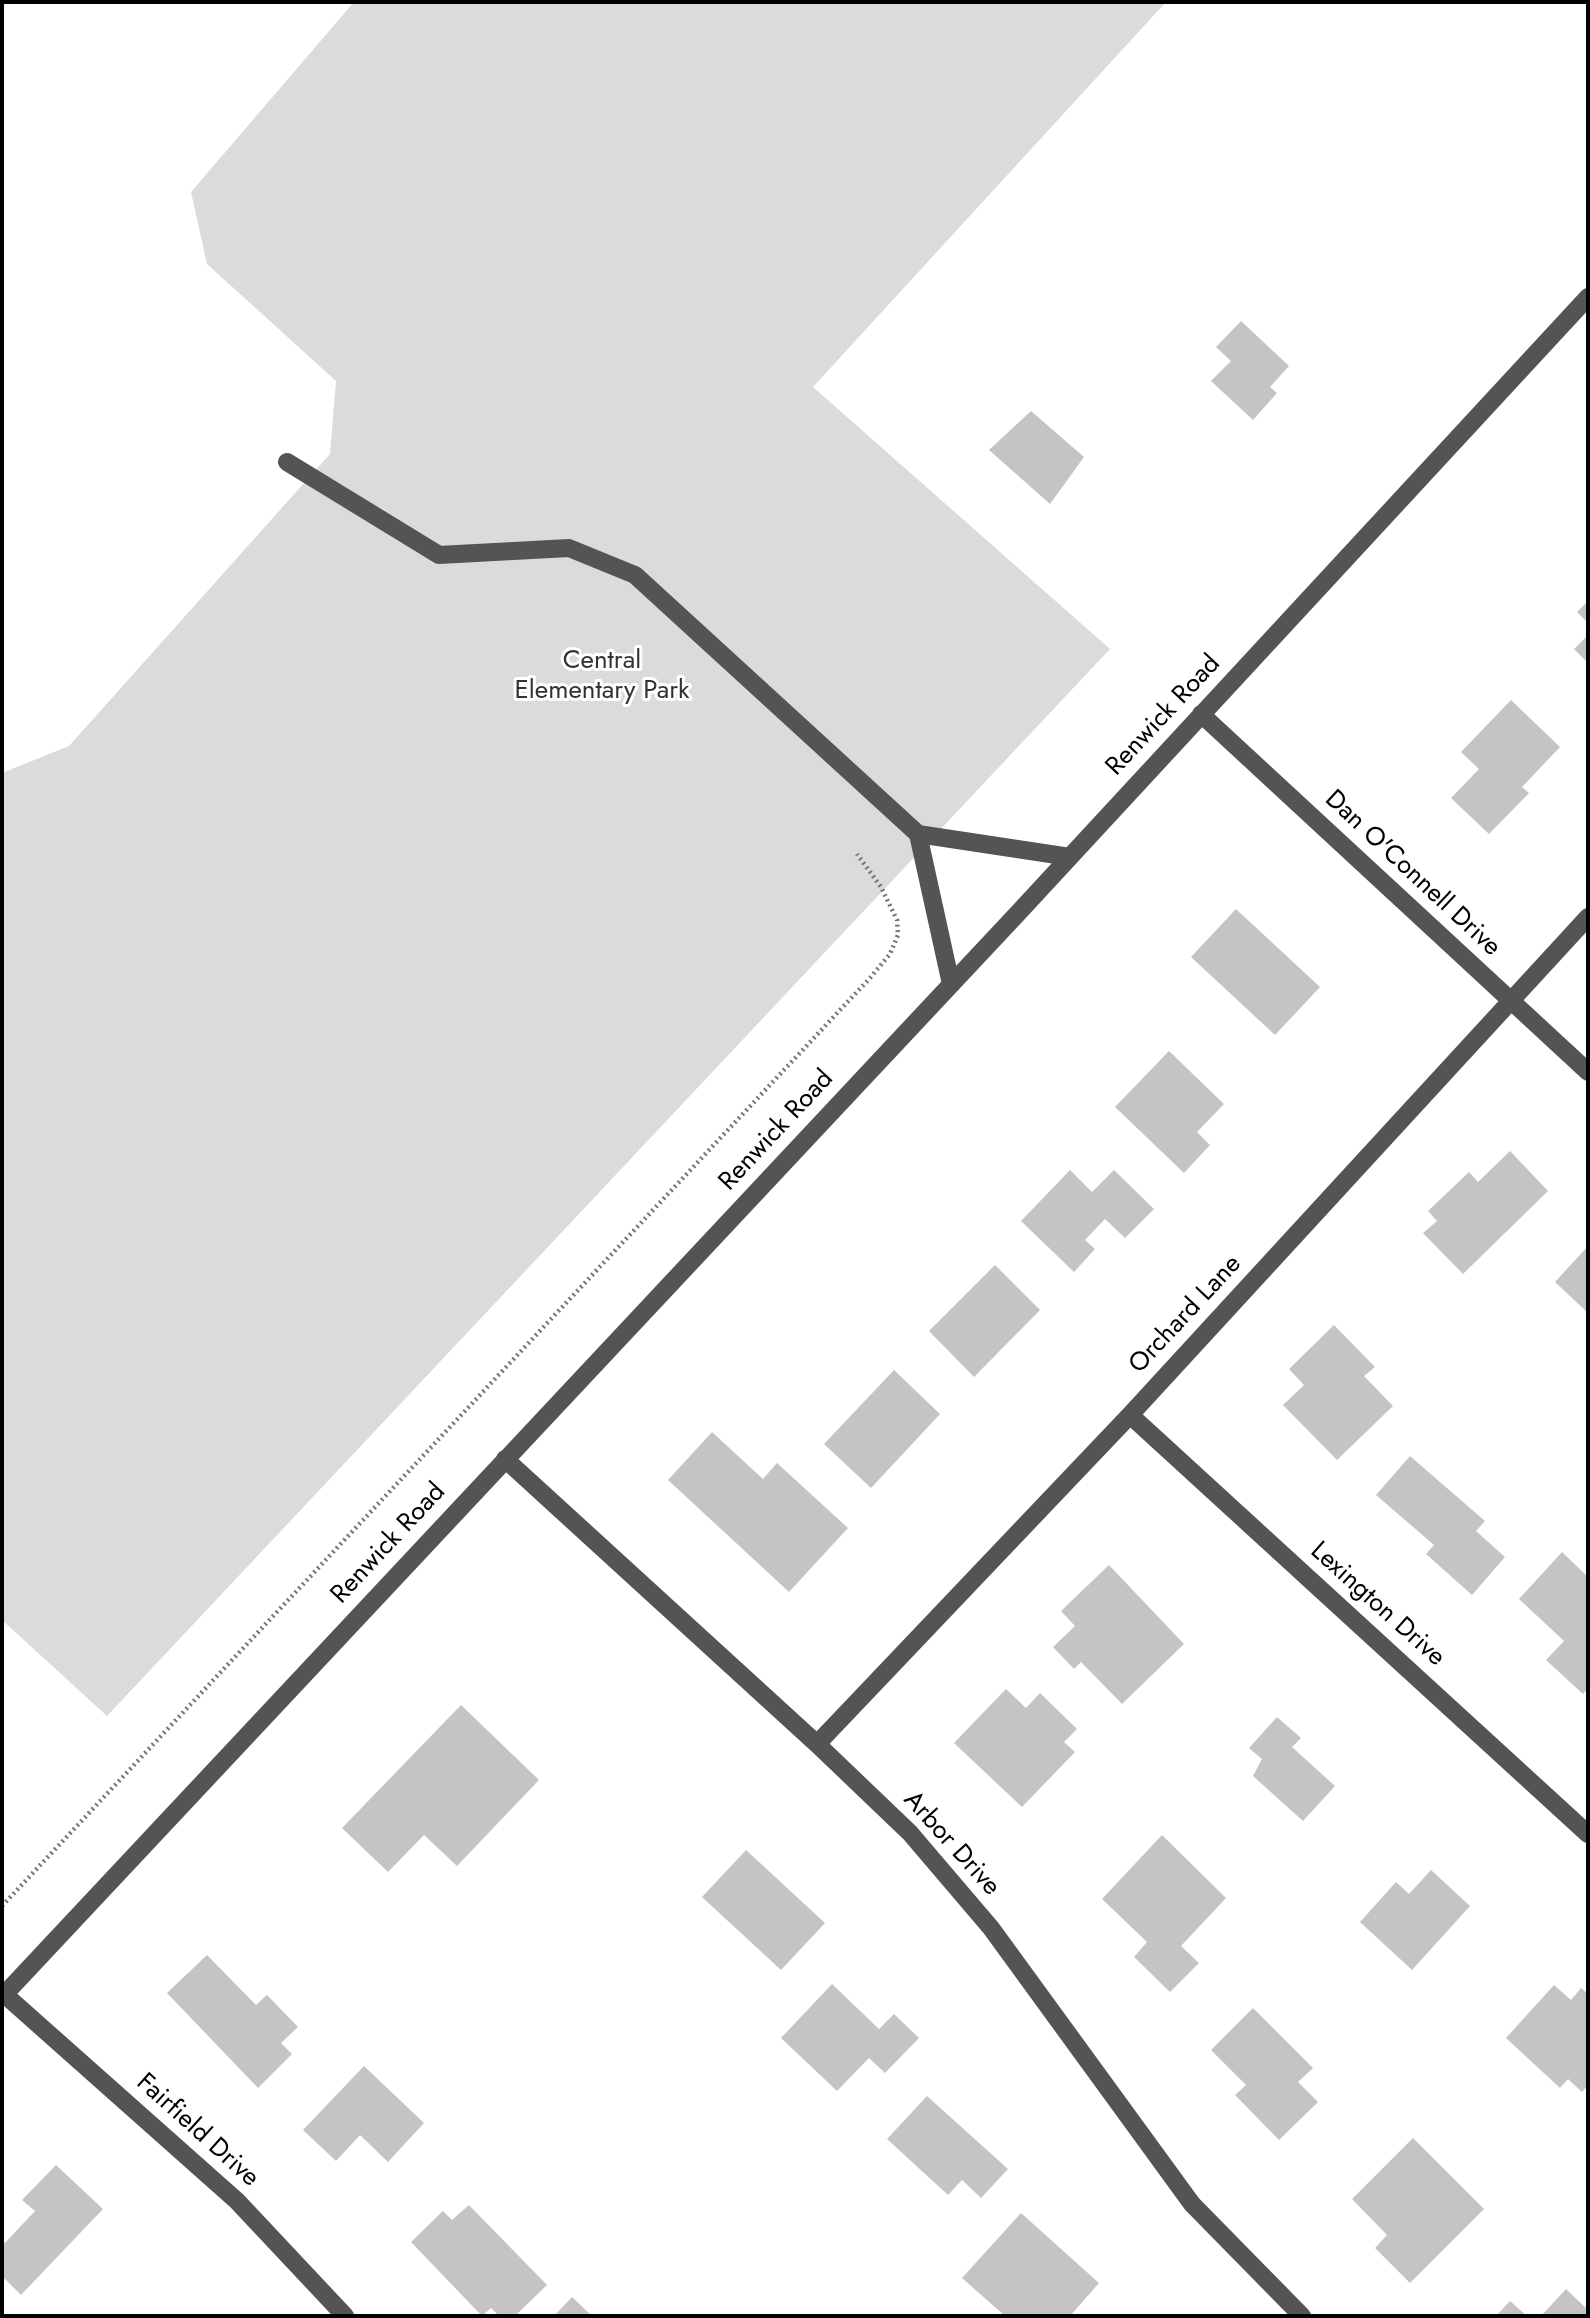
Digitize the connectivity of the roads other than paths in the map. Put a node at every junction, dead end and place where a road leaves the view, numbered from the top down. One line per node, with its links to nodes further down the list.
1 (1588, 297): 3 (street, Renwick Road)
2 (288, 462): 4 (street)
3 (1201, 714): 5 (street, Renwick Road); 8 (street, Dan O'Connell Drive)
4 (918, 834): 5 (street); 7 (street)
5 (1070, 857): 7 (street, Renwick Road)
6 (1588, 917): 8 (street, Orchard Lane)
7 (951, 984): 11 (street, Renwick Road)
8 (1511, 1002): 9 (street, Dan O'Connell Drive); 10 (street, Orchard Lane)
9 (1588, 1072)
10 (1130, 1415): 12 (street, Orchard Lane); 13 (street, Lexington Drive)
11 (505, 1459): 12 (street, Arbor Drive); 14 (street, Renwick Road)
12 (817, 1744): 16 (street, Arbor Drive)
13 (1588, 1834)
14 (3, 1996): 15 (street, Fairfield Drive)
15 (345, 2316)
16 (1303, 2316)

